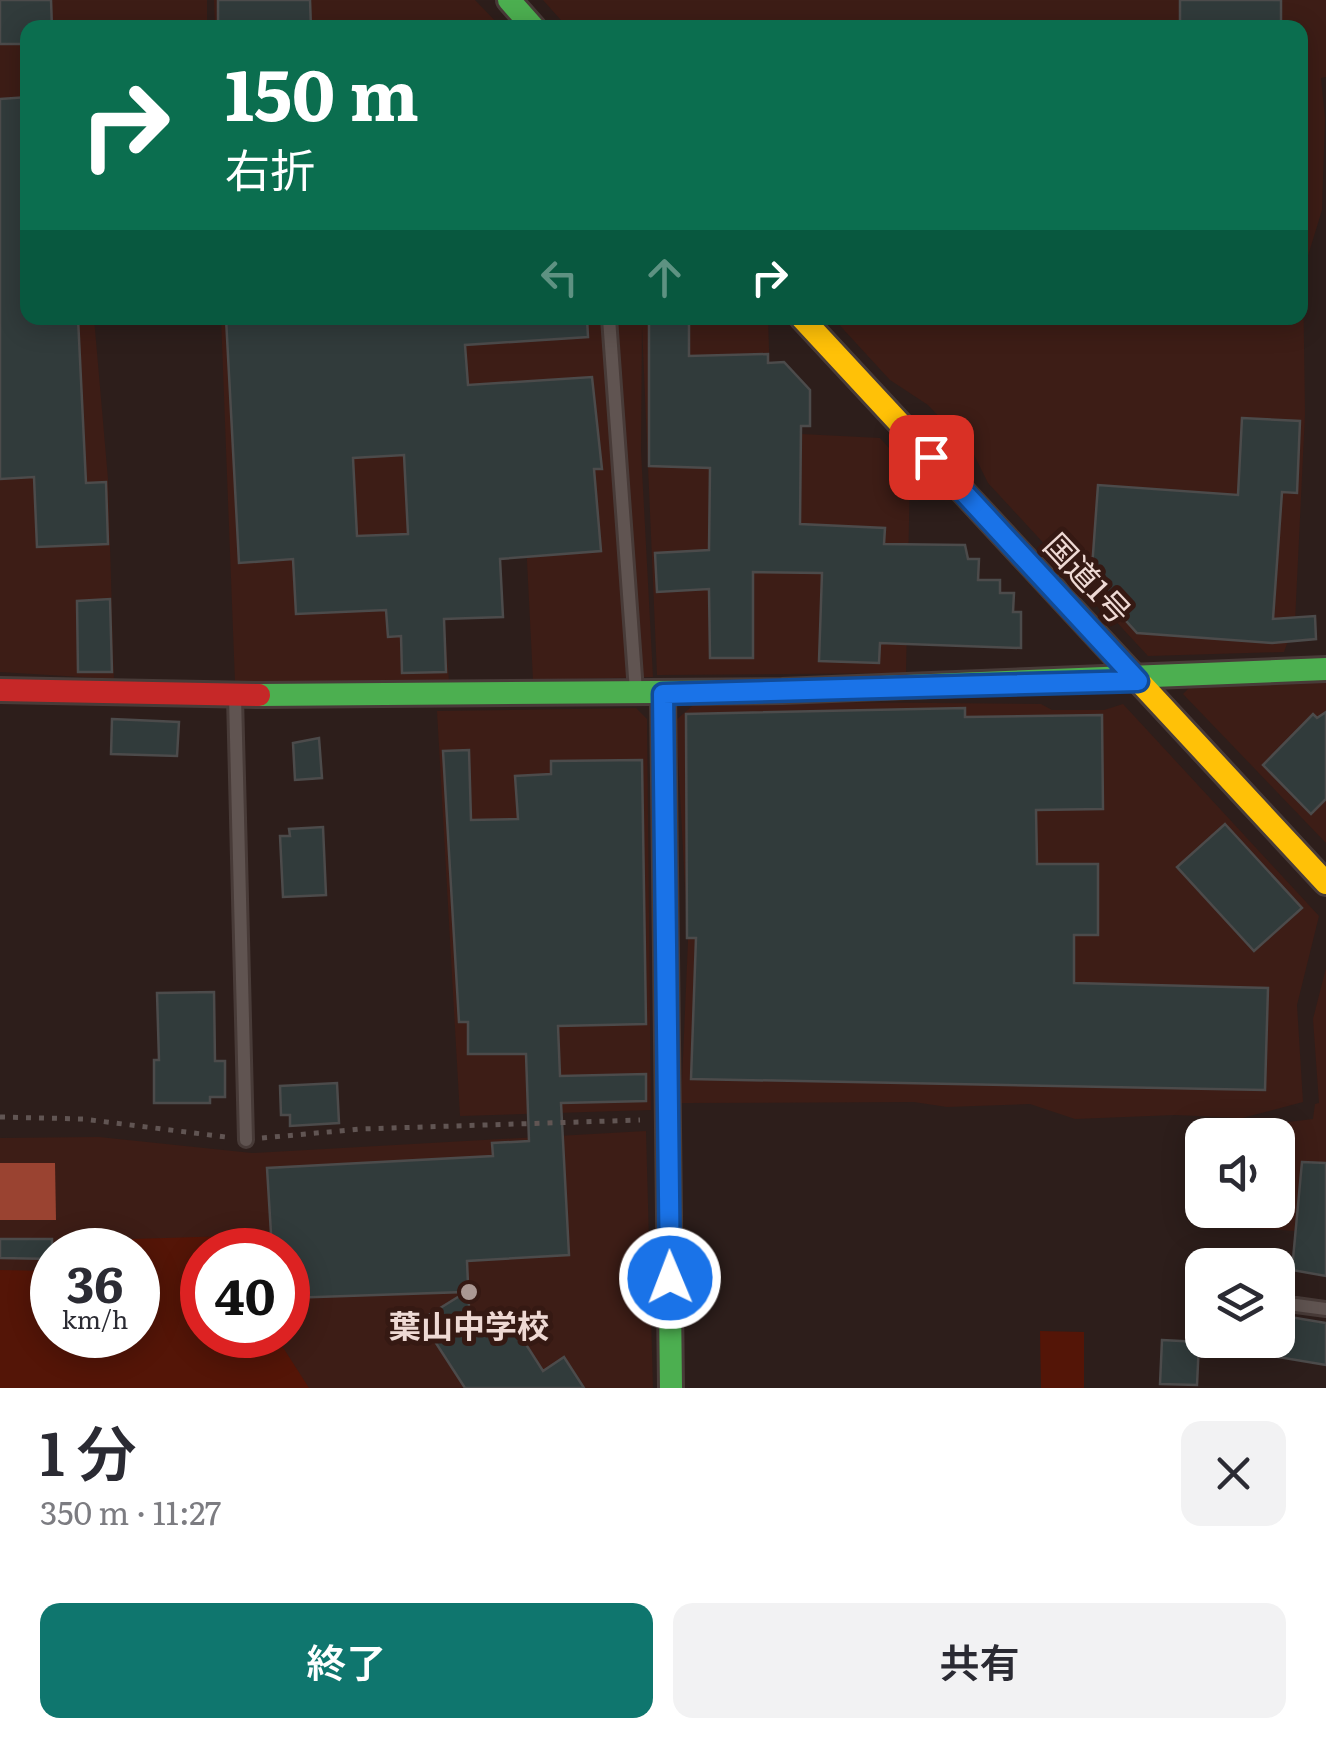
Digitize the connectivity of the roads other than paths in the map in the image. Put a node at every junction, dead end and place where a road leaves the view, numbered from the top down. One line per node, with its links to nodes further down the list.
1 (508, 0): 2 (main road)
2 (527, 20)
3 (610, 325): 8 (lane)
4 (808, 325): 6 (main road, 国道1号)
5 (1326, 669): 6 (main road)
6 (1138, 681): 9 (main road); 11 (main road, 国道1号)
7 (0, 690): 10 (main road)
8 (636, 694): 9 (main road); 10 (main road)
9 (663, 694): 15 (main road)
10 (235, 695): 12 (lane)
11 (1326, 883)
12 (246, 1140)
13 (1296, 1305): 14 (lane)
14 (1326, 1309)
15 (671, 1388)

